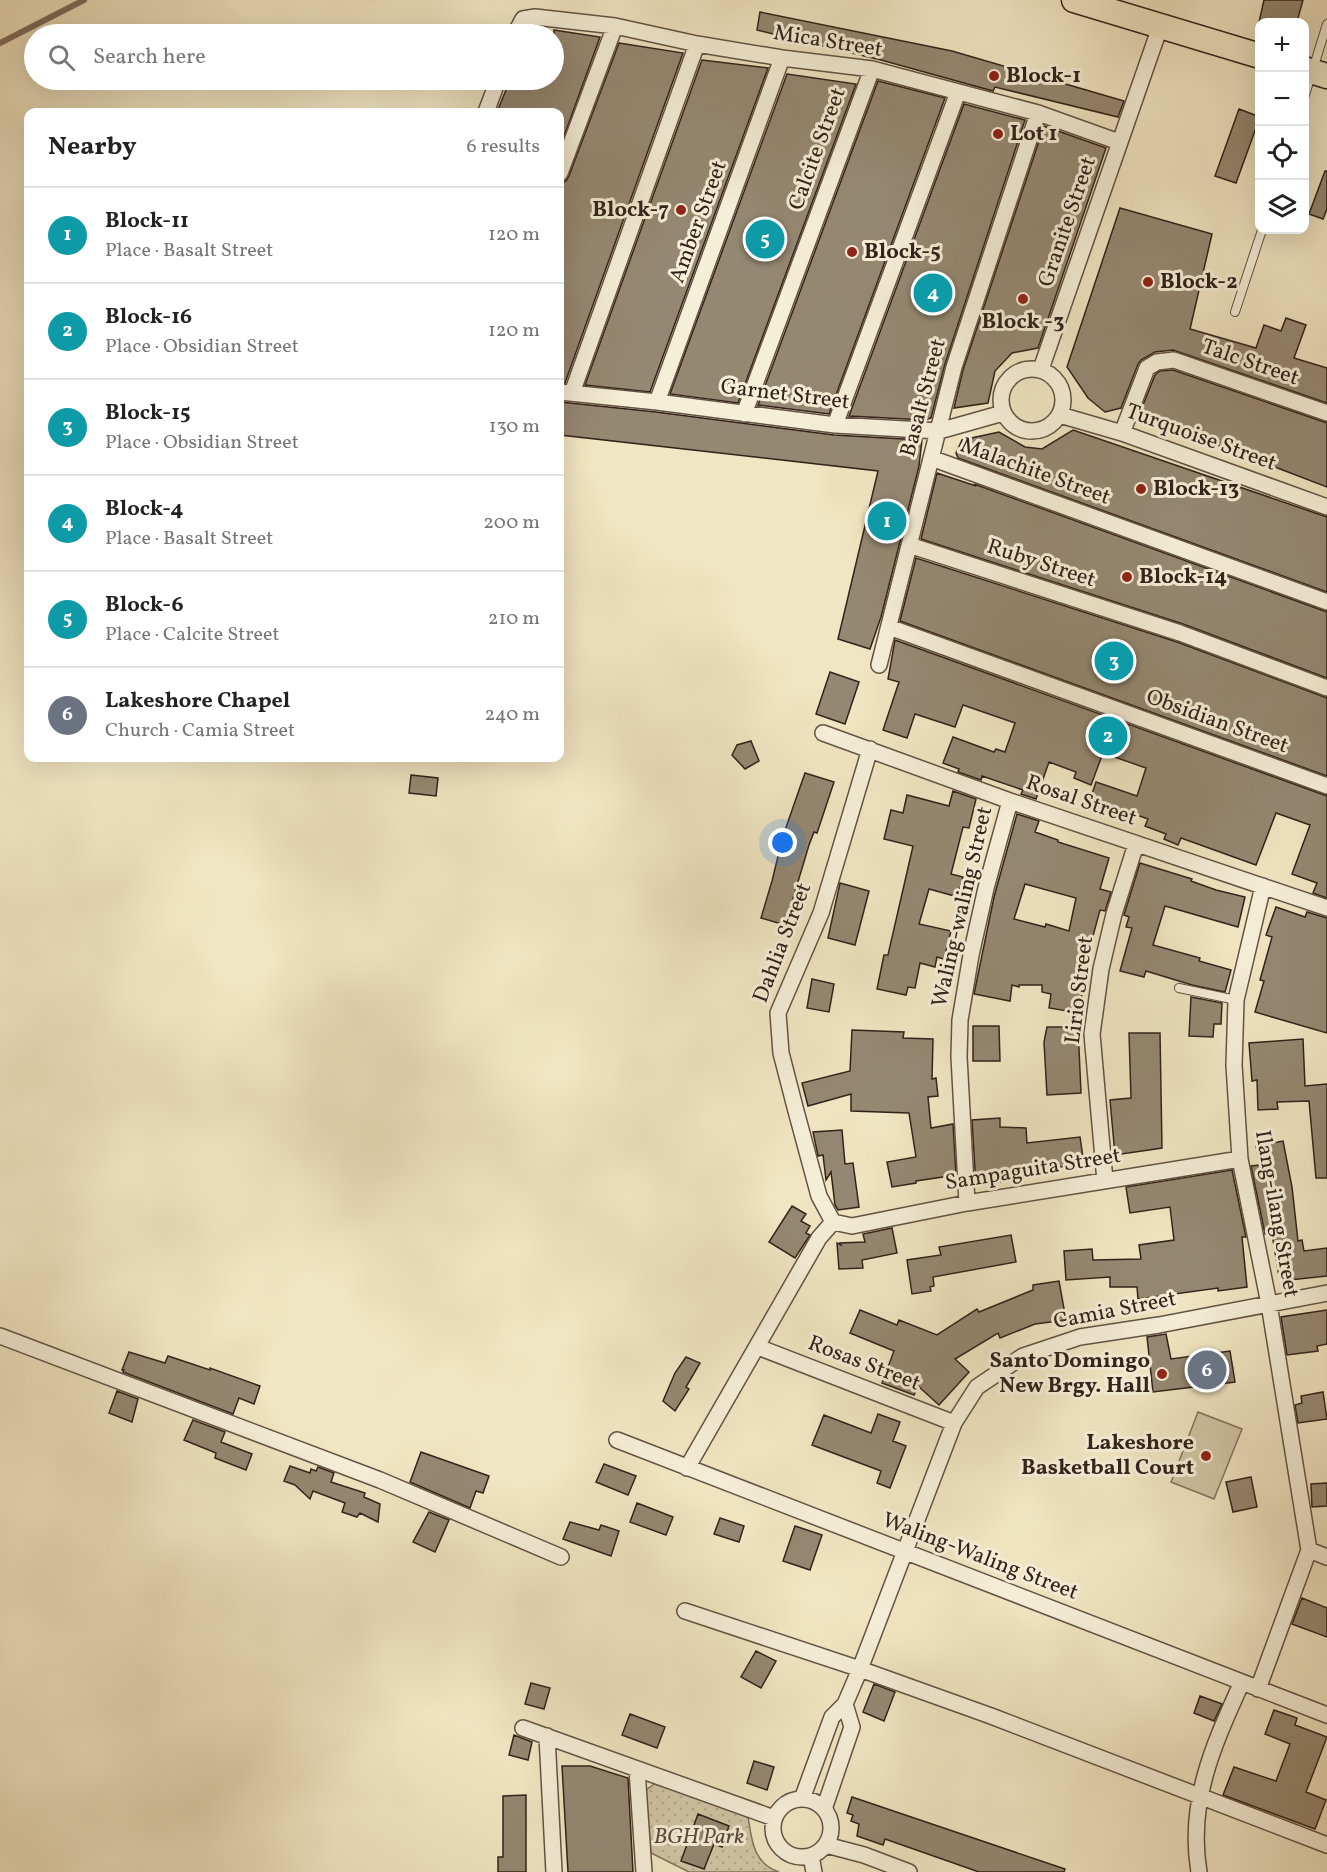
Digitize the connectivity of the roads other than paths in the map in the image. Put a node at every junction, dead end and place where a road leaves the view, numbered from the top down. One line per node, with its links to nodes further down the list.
1 (1074, 0): 5 (main road)
2 (520, 24): 4 (street, Mica Street)
3 (1327, 24): 10 (lane)
4 (615, 26): 6 (street, Mica Street); 17 (street)
5 (1160, 27): 7 (main road); 16 (street, Granite Street)
6 (698, 44): 8 (street, Mica Street); 21 (street)
7 (1255, 55)
8 (782, 58): 9 (street, Mica Street); 22 (street, Amber Street)
9 (872, 69): 13 (street, Mica Street); 24 (street, Calcite Street)
10 (1315, 72): 11 (lane)
11 (1309, 88)
12 (494, 90): 14 (street)
13 (958, 92): 15 (street, Mica Street); 27 (street)
14 (488, 108)
15 (1038, 113): 16 (street, Mica Street); 28 (street, Basalt Street)
16 (1119, 142): 20 (street, Granite Street)
17 (564, 162)
18 (1261, 234): 19 (lane)
19 (1235, 312)
20 (1041, 369): 23 (street); 26 (street)
21 (566, 393): 22 (street, Garnet Street)
22 (657, 402): 24 (street, Garnet Street)
23 (1003, 413): 26 (street); 28 (street, Garnet Street)
24 (744, 414): 27 (street, Garnet Street)
25 (1327, 414): 29 (street, Talc Street)
26 (1060, 415): 29 (street, Turquoise Street)
27 (834, 425): 28 (street, Garnet Street)
28 (939, 431): 30 (street, Basalt Street)
29 (1122, 433): 31 (street, Turquoise Street)
30 (932, 458): 32 (street, Basalt Street); 33 (street, Malachite Street)
31 (1327, 507)
32 (909, 545): 34 (street, Basalt Street); 36 (street, Ruby Street)
33 (1327, 602)
34 (889, 627): 35 (street, Basalt Street); 39 (street, Obsidian Street)
35 (879, 665)
36 (1327, 688)
37 (823, 733): 38 (street, Rosal Street)
38 (870, 749): 40 (street, Rosal Street); 49 (street, Dahlia Street)
39 (1327, 786)
40 (1010, 801): 41 (street, Rosal Street); 48 (street, Waling-waling Street)
41 (1136, 844): 42 (street, Rosal Street); 47 (street, Lirio Street)
42 (1263, 886): 43 (street, Rosal Street); 45 (street, Ilang-ilang Street)
43 (1327, 908)
44 (1179, 988): 45 (lane)
45 (1236, 1000): 46 (street, Ilang-ilang Street)
46 (1240, 1159): 47 (street, Sampaguita Street); 51 (street, Ilang-ilang Street)
47 (1105, 1181): 48 (street, Sampaguita Street)
48 (967, 1203): 49 (street, Sampaguita Street)
49 (833, 1222): 53 (street)
50 (1327, 1293): 51 (street, Camia Street)
51 (1269, 1304): 54 (street, Camia Street); 57 (street, Ilang-ilang Street)
52 (0, 1336): 59 (street)
53 (758, 1347): 54 (street, Rosas Street); 56 (street)
54 (954, 1424): 58 (street, Camia Street)
55 (617, 1440): 56 (street, Waling-Waling Street)
56 (687, 1468): 58 (street, Waling-Waling Street)
57 (1309, 1550): 60 (street); 64 (street)
58 (905, 1552): 62 (street, Camia Street); 63 (street, Waling-Waling Street)
59 (561, 1557)
60 (1327, 1557)
61 (684, 1611): 62 (street)
62 (860, 1669): 65 (street, Camia Street); 70 (street)
63 (1242, 1682): 64 (street, Waling-Waling Street); 70 (street)
64 (1258, 1689): 66 (street, Waling-Waling Street)
65 (845, 1704): 71 (street, Camia Street); 72 (street)
66 (1327, 1715)
67 (523, 1728): 68 (street)
68 (547, 1736): 69 (street); 77 (street)
69 (637, 1770): 73 (street); 78 (street)
70 (1200, 1797): 75 (street); 81 (street)
71 (802, 1799): 72 (street); 73 (street)
72 (824, 1809): 74 (street)
73 (774, 1818): 76 (street)
74 (826, 1845): 76 (street); 80 (street)
75 (1327, 1845)
76 (811, 1856): 79 (street)
77 (554, 1872)
78 (646, 1872)
79 (814, 1872)
80 (909, 1872)
81 (1199, 1872)

